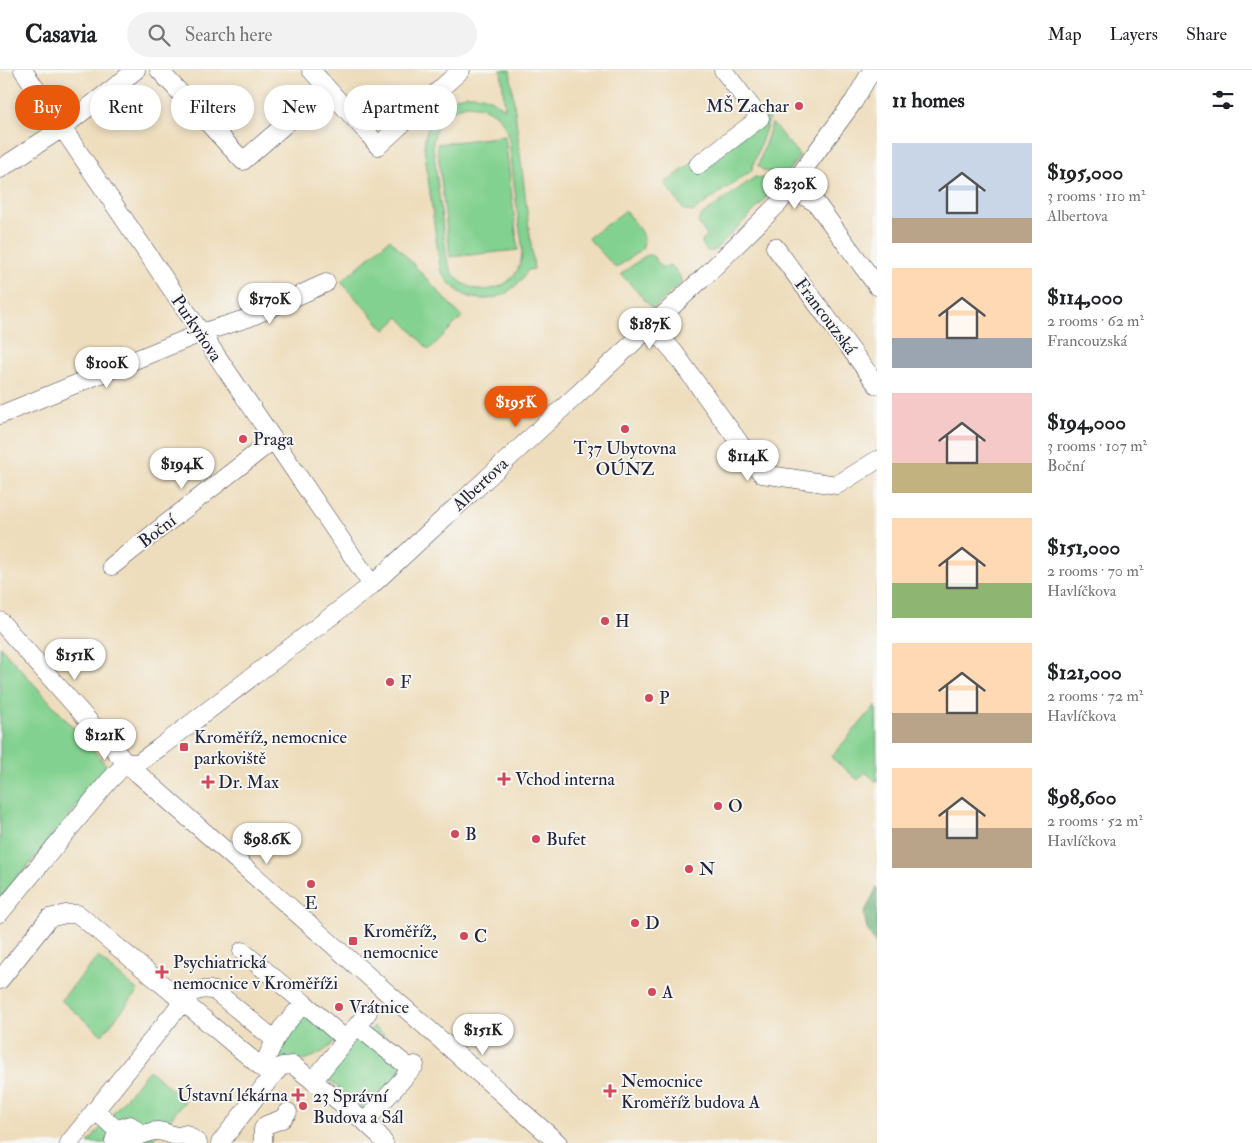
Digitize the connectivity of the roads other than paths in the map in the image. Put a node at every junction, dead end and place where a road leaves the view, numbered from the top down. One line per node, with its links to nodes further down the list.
1 (23, 70): 8 (street, Purkyňova)
2 (136, 70): 11 (street)
3 (159, 70): 14 (street)
4 (311, 70): 9 (street)
5 (461, 70): 10 (street)
6 (723, 70): 15 (street)
7 (872, 70): 17 (street, Albertova)
8 (33, 85)
9 (324, 85)
10 (334, 96)
11 (80, 114)
12 (59, 130): 16 (street)
13 (63, 130): 22 (street, Purkyňova)
14 (279, 130)
15 (698, 165)
16 (0, 169)
17 (790, 188): 20 (street); 21 (street, Albertova)
18 (775, 247): 23 (street, Francouzská)
19 (326, 282): 22 (street)
20 (877, 286)
21 (651, 326): 26 (street); 28 (street, Albertova)
22 (201, 333): 24 (street); 25 (street, Purkyňova)
23 (877, 385)
24 (0, 415)
25 (272, 440): 27 (street, Boční); 28 (street, Purkyňova)
26 (877, 460)
27 (112, 566)
28 (372, 585): 30 (street, Albertova)
29 (0, 621): 30 (street)
30 (126, 763): 31 (street); 50 (street)
31 (0, 913)
32 (242, 951): 35 (street)
33 (0, 980): 34 (street)
34 (182, 1002): 36 (street); 38 (street); 40 (street)
35 (304, 1003): 36 (street); 37 (street)
36 (274, 1040): 38 (street)
37 (346, 1040): 39 (street); 41 (street)
38 (267, 1072): 39 (street); 46 (street)
39 (313, 1081): 41 (street)
40 (95, 1110): 42 (street); 44 (street)
41 (365, 1122): 49 (street)
42 (116, 1137): 43 (street)
43 (135, 1140): 45 (street)
44 (69, 1143)
45 (198, 1143)
46 (220, 1143)
47 (263, 1143): 48 (street)
48 (270, 1143)
49 (384, 1143)
50 (558, 1143)

